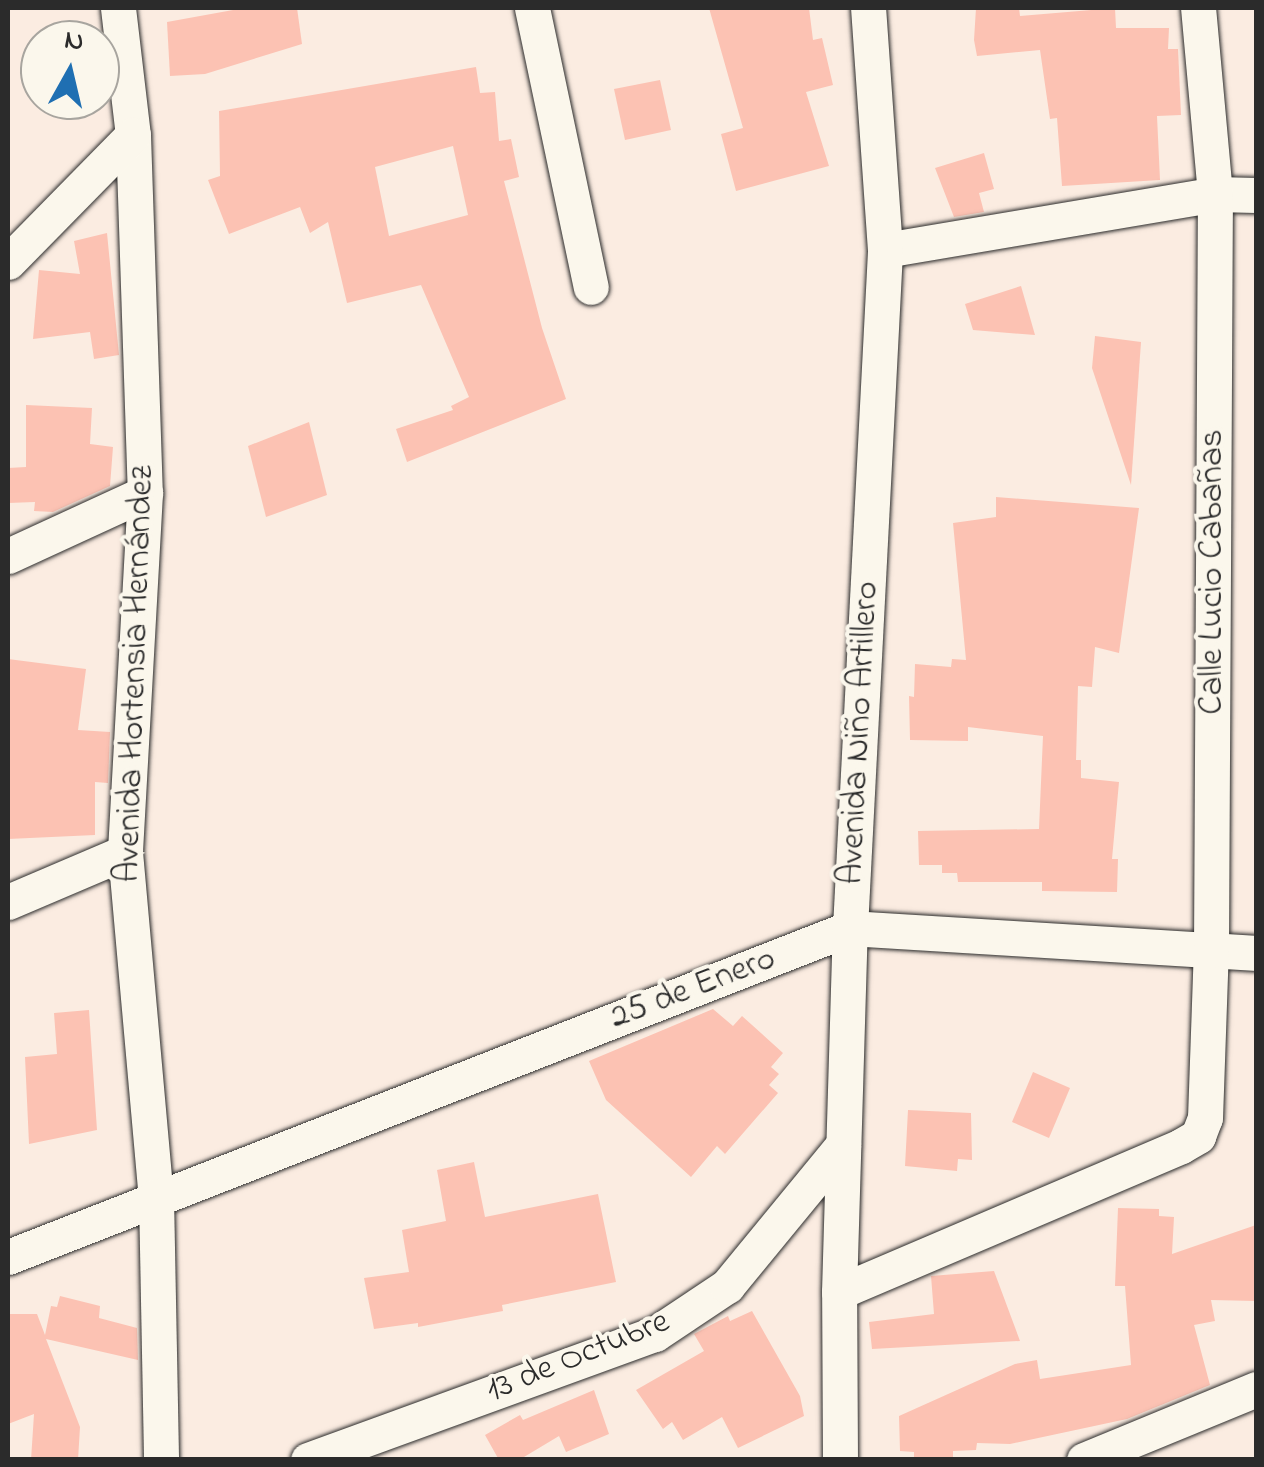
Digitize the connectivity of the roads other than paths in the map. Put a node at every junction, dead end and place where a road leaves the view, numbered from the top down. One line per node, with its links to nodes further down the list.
1 (118, 8): 5 (street, Avenida Hortensia Hernández)
2 (532, 8): 10 (street)
3 (868, 8): 8 (street, Avenida Niño Artillero)
4 (1198, 8): 6 (street, Calle Lucio Cabañas)
5 (133, 135): 9 (street); 11 (street, Avenida Hortensia Hernández)
6 (1215, 194): 7 (street); 8 (street); 16 (street, Calle Lucio Cabañas)
7 (1256, 195)
8 (884, 250): 15 (street, Avenida Niño Artillero)
9 (8, 262)
10 (591, 287)
11 (145, 494): 12 (street); 13 (street, Avenida Hortensia Hernández)
12 (8, 556)
13 (125, 852): 14 (street); 19 (street, Avenida Hortensia Hernández)
14 (8, 902)
15 (850, 928): 16 (street, 25 de Enero); 18 (street, Avenida Niño Artillero); 19 (street, 25 de Enero)
16 (1211, 950): 17 (street, 25 de Enero); 21 (street, Calle Lucio Cabañas)
17 (1256, 953)
18 (843, 1145): 21 (street, Avenida Niño Artillero); 24 (street, 13 de Octubre)
19 (156, 1196): 20 (street, 25 de Enero); 23 (street, Avenida Hortensia Hernández)
20 (8, 1258)
21 (839, 1292): 25 (street, Avenida Niño Artillero)
22 (1256, 1389): 26 (street)
23 (161, 1460)
24 (308, 1460)
25 (840, 1460)
26 (1084, 1460)

